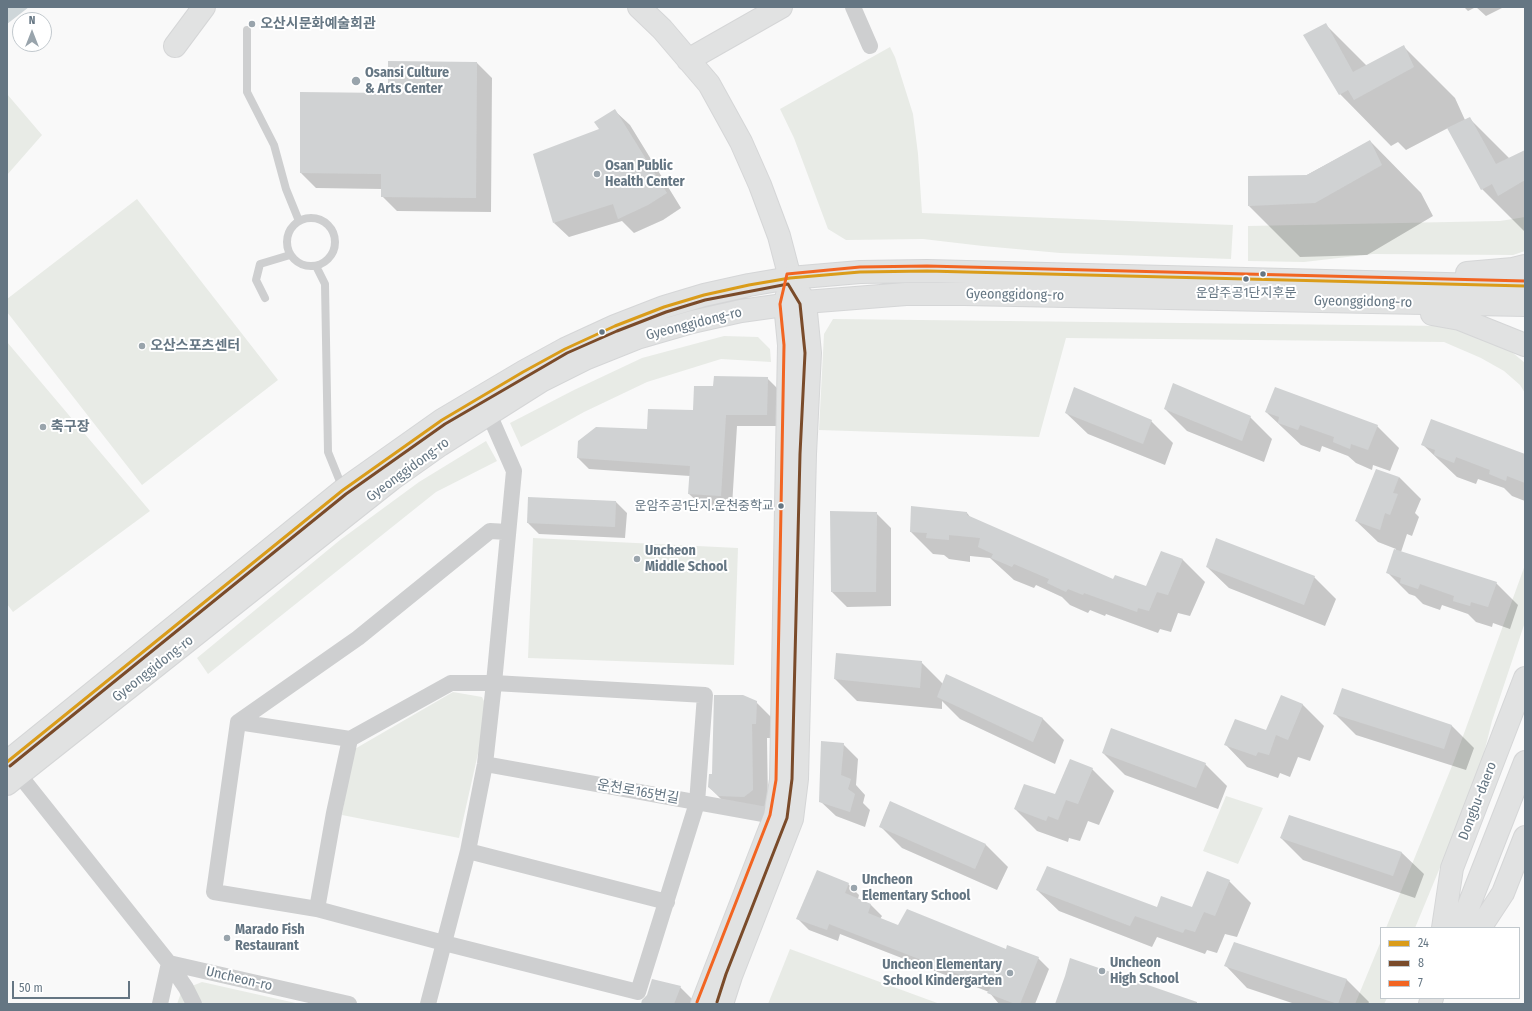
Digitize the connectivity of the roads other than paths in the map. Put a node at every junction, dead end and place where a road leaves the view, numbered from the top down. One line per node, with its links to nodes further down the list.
1 (204, 7): 6 (main road)
2 (639, 7): 8 (main road)
3 (781, 7): 8 (main road)
4 (853, 7): 7 (street)
5 (247, 30): 9 (lane)
6 (175, 46)
7 (870, 46)
8 (688, 60): 13 (main road)
9 (299, 221): 10 (lane); 11 (lane)
10 (290, 255): 11 (lane); 16 (lane)
11 (316, 266): 22 (lane)
12 (1525, 266): 14 (main road)
13 (790, 278): 14 (main road, Gyeonggidong-ro); 18 (main road); 22 (main road, Gyeonggidong-ro)
14 (1300, 281): 15 (main road, Gyeonggidong-ro)
15 (1525, 286)
16 (265, 298)
17 (1372, 302): 18 (main road, Gyeonggidong-ro); 19 (main road, Gyeonggidong-ro); 20 (main road)
18 (795, 303): 21 (main road, Gyeonggidong-ro); 33 (main road)
19 (1525, 306)
20 (1525, 345)
21 (489, 414): 23 (main road, Gyeonggidong-ro); 24 (street)
22 (343, 490): 23 (lane); 31 (main road, Gyeonggidong-ro)
23 (355, 509): 31 (main road, Gyeonggidong-ro)
24 (508, 532): 26 (street); 27 (street)
25 (1525, 678): 38 (main road, Dongbu-daero)
26 (494, 683): 28 (street); 30 (street); 32 (street)
27 (238, 722): 28 (street); 37 (street)
28 (350, 739): 37 (street)
29 (1525, 762): 39 (main road)
30 (485, 764): 32 (street, 운천로165번길); 35 (street)
31 (10, 770): 42 (street)
32 (697, 803): 33 (street, 운천로165번길); 36 (street)
33 (783, 818): 47 (main road); 48 (main road)
34 (1525, 837): 40 (main road)
35 (468, 851): 36 (street); 41 (street)
36 (667, 902): 41 (street)
37 (317, 909): 41 (street)
38 (1443, 927)
39 (1460, 927)
40 (1481, 927)
41 (444, 943): 46 (street)
42 (169, 964): 43 (street); 44 (street); 45 (street, Uncheon-ro)
43 (160, 1004)
44 (194, 1004)
45 (349, 1004)
46 (428, 1004)
47 (702, 1004)
48 (722, 1004)

